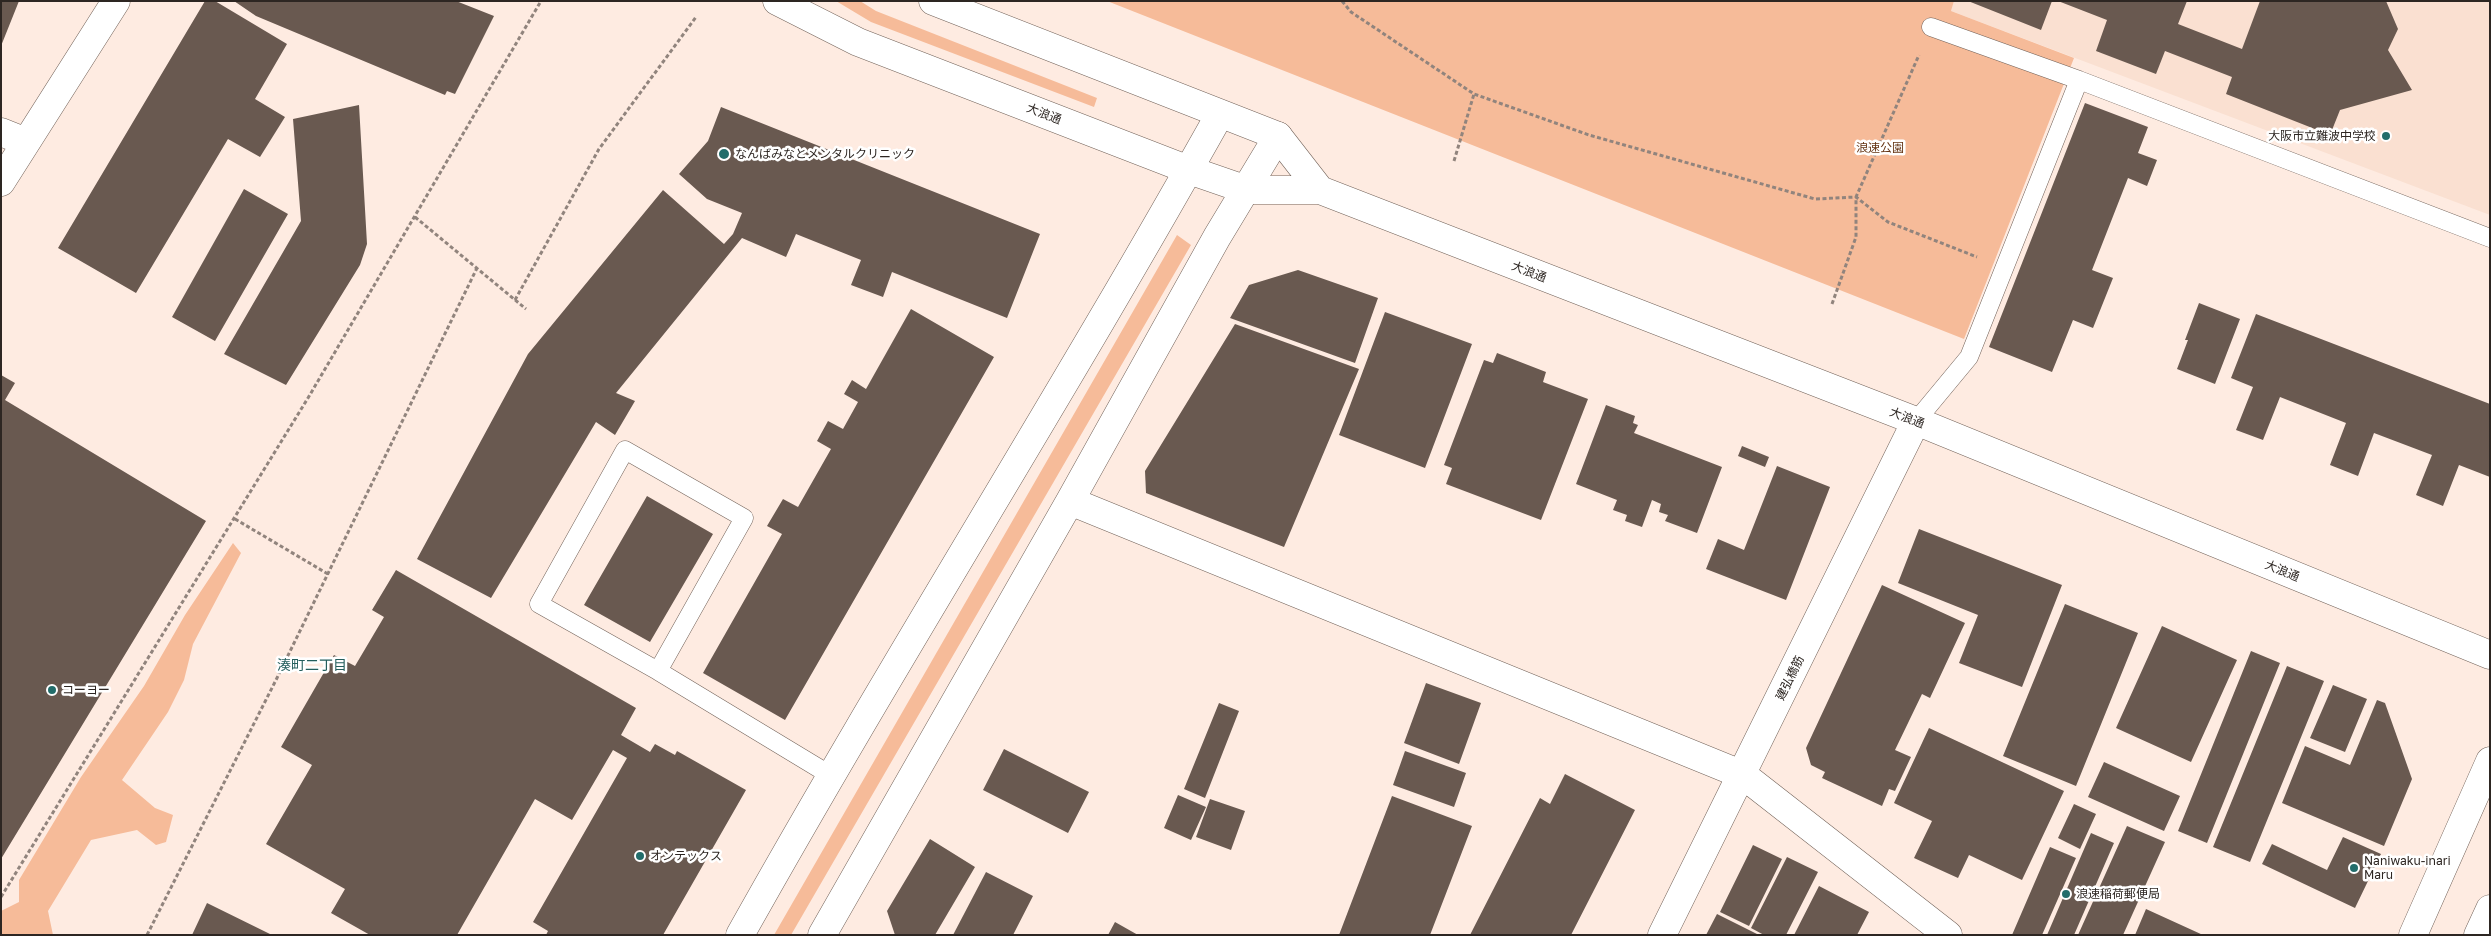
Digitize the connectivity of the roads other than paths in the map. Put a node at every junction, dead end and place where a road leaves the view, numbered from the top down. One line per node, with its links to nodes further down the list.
1 (116, 1): 8 (street)
2 (777, 1): 9 (street, 大浪通)
3 (933, 1): 6 (street)
4 (1932, 26): 5 (lane)
5 (2079, 80): 13 (lane); 14 (lane)
6 (1220, 114): 7 (street); 9 (street)
7 (1278, 136): 11 (street); 12 (street)
8 (13, 137): 10 (street)
9 (1189, 170): 11 (street, 大浪通); 19 (street)
10 (1, 182)
11 (1247, 190): 12 (street, 大浪通); 15 (street)
12 (1320, 190): 14 (street, 大浪通)
13 (2490, 238)
14 (1916, 422): 16 (street, 大浪通); 20 (street, 建弘橋筋)
15 (1070, 501): 20 (street); 22 (street)
16 (2490, 655)
17 (658, 671): 17 (lane); 19 (lane)
18 (2490, 761): 26 (street)
19 (830, 775): 23 (street)
20 (1743, 775): 24 (street, 建弘橋筋); 25 (street)
21 (2490, 909): 27 (street)
22 (828, 933)
23 (740, 935)
24 (1662, 935)
25 (1948, 935)
26 (2413, 935)
27 (2478, 935)

